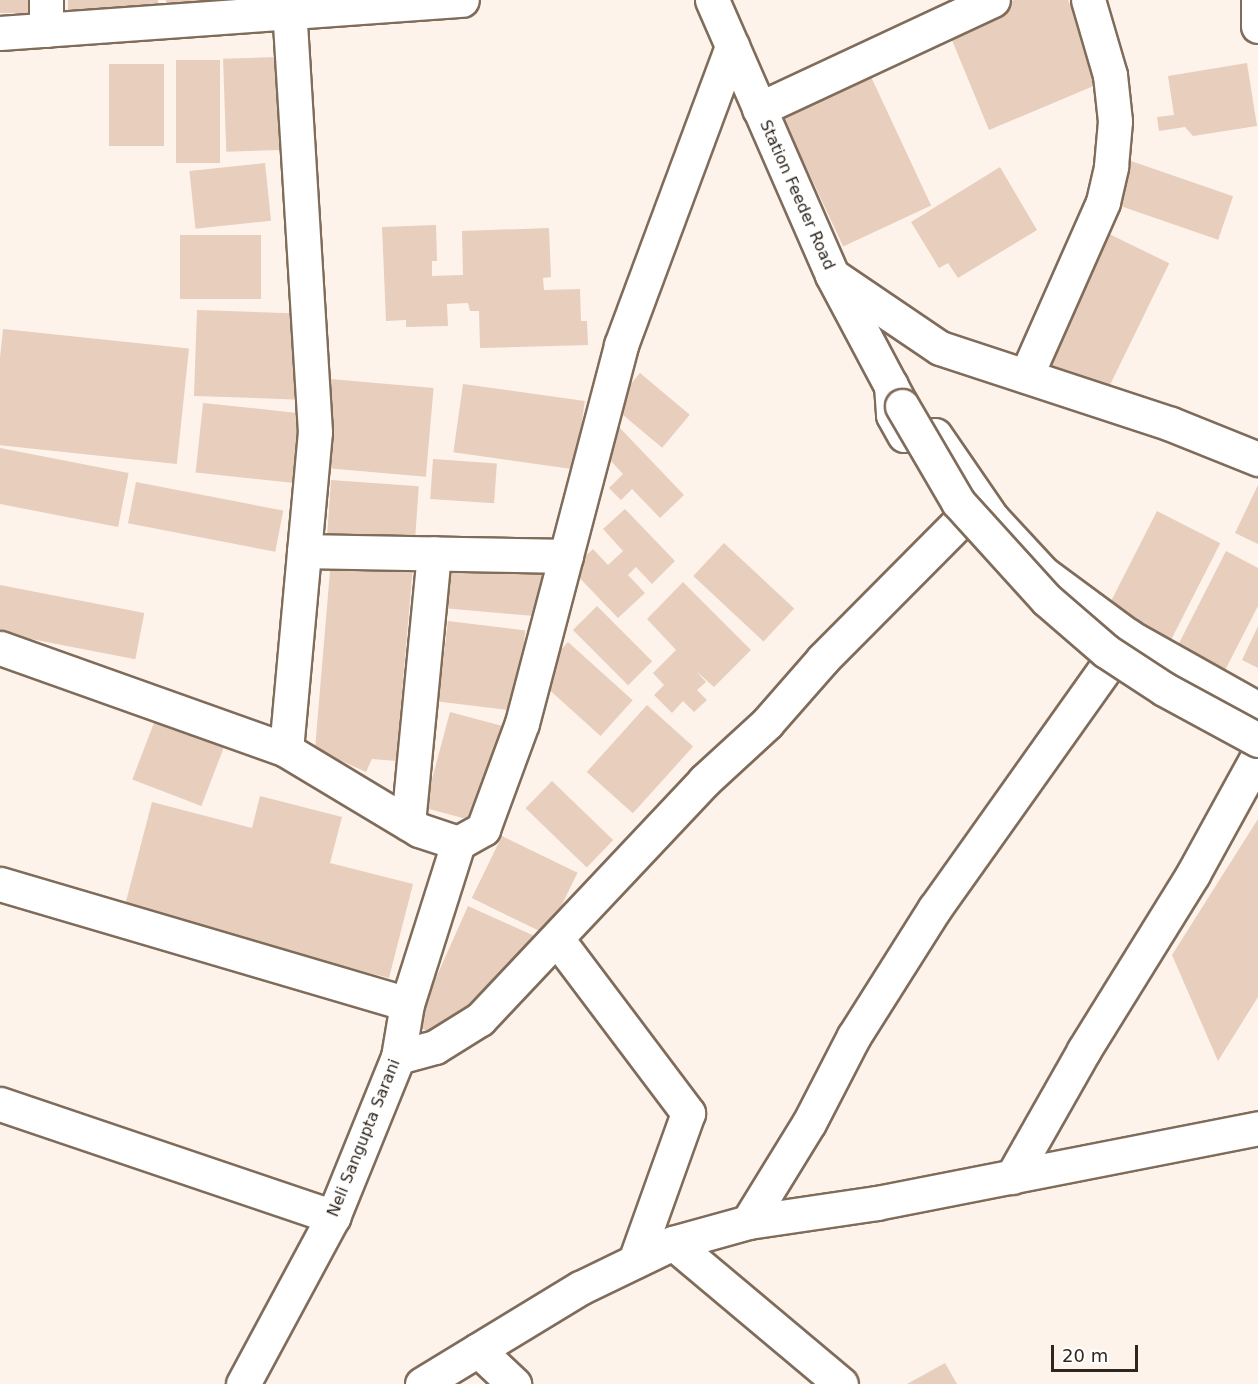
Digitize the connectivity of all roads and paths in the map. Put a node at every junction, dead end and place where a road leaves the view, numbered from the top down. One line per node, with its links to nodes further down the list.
1 (462, 0): 6 (street)
2 (712, 0): 10 (street, Station Feeder Road)
3 (993, 0): 11 (street)
4 (1088, 0): 13 (street)
5 (1258, 0): 8 (street)
6 (289, 10): 7 (street); 17 (street)
7 (46, 15): 9 (street)
8 (1258, 26)
9 (0, 33)
10 (732, 46): 11 (street, Station Feeder Road); 19 (street)
11 (759, 109): 12 (street, Station Feeder Road)
12 (832, 275): 13 (street); 14 (street, Station Feeder Road)
13 (1026, 376): 15 (street)
14 (896, 396): 16 (street); 21 (street); 23 (street, Station Feeder Road, bridge)
15 (1258, 459)
16 (957, 524): 21 (street); 30 (street)
17 (304, 551): 18 (street); 25 (street)
18 (434, 553): 19 (street); 27 (street)
19 (566, 556): 28 (street)
20 (0, 648): 25 (street)
21 (1120, 649): 22 (street); 24 (street); 37 (street)
22 (1258, 709)
23 (1258, 740)
24 (1258, 747)
25 (286, 750): 27 (street)
26 (1258, 756): 35 (street)
27 (408, 823): 28 (street)
28 (458, 843): 31 (street, Neli Sangupta Sarani)
29 (0, 884): 31 (street)
30 (557, 939): 32 (street); 39 (street)
31 (407, 1004): 32 (street, Neli Sangupta Sarani)
32 (398, 1057): 36 (street, Neli Sangupta Sarani)
33 (0, 1104): 36 (street)
34 (1258, 1128): 35 (street)
35 (1012, 1177): 37 (street)
36 (333, 1217): 41 (street, Neli Sangupta Sarani)
37 (748, 1222): 38 (street)
38 (673, 1243): 39 (street); 44 (street)
39 (636, 1261): 40 (street)
40 (478, 1350): 42 (street); 43 (street)
41 (243, 1384)
42 (423, 1384)
43 (514, 1384)
44 (842, 1384)

